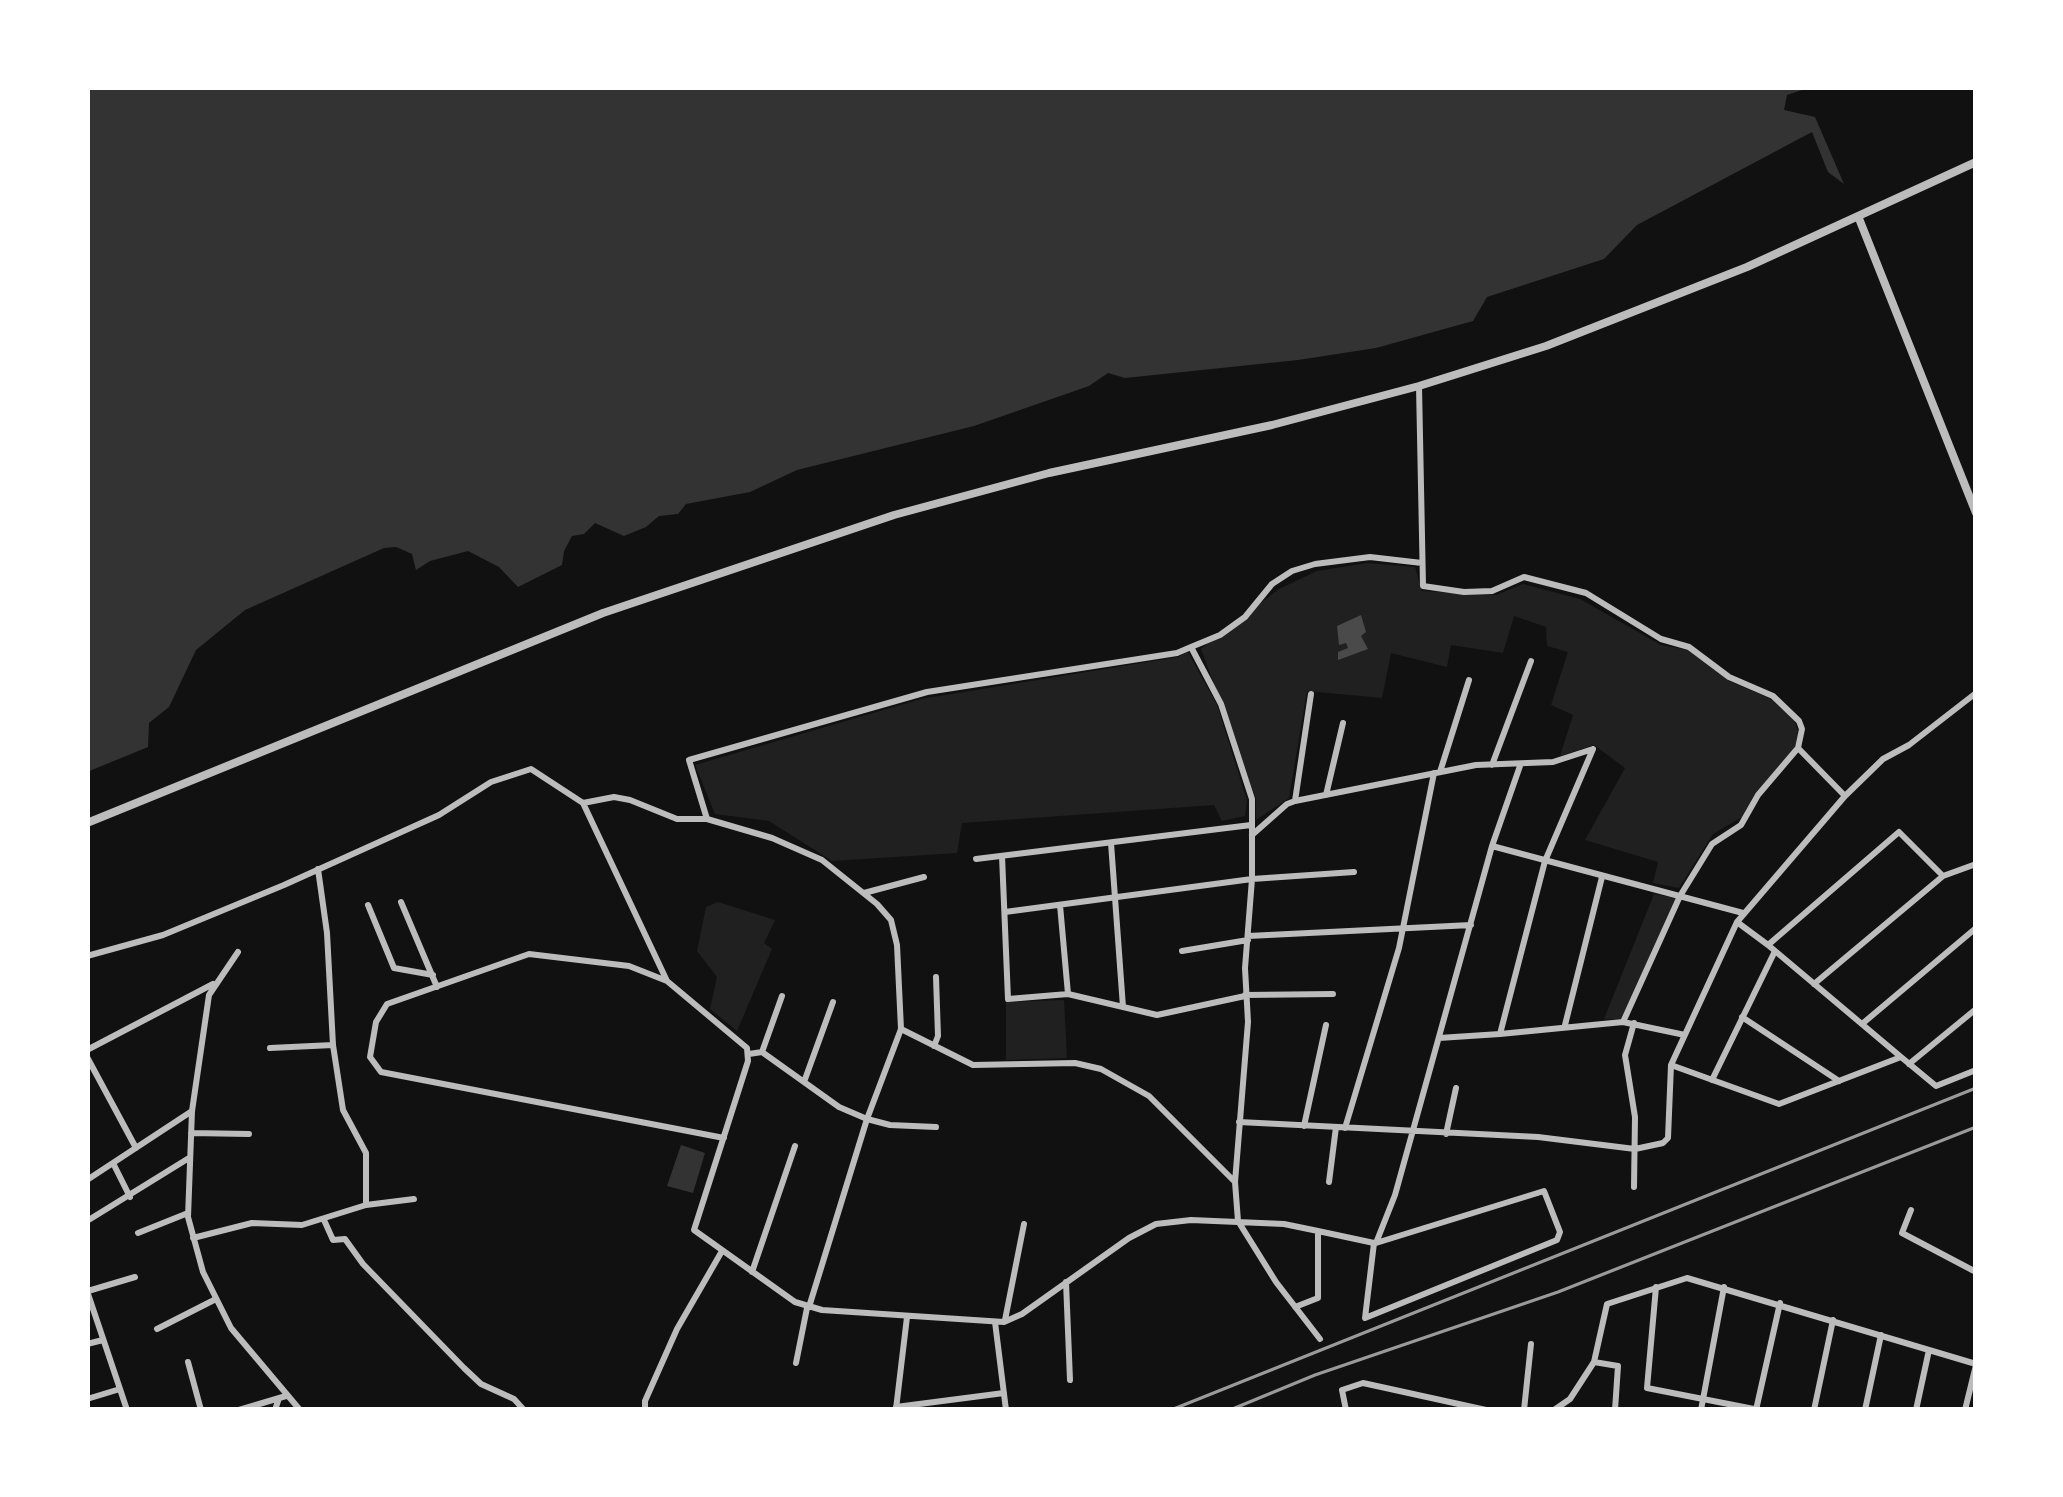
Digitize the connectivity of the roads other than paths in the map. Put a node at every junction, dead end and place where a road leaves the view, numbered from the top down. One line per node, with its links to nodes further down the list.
1 (1976, 162): 2 (street)
2 (1858, 216): 3 (street); 4 (street)
3 (1419, 386): 5 (street); 21 (street)
4 (1976, 513)
5 (1422, 563): 6 (street); 12 (street)
6 (1191, 647): 20 (street); 22 (street)
7 (1531, 662): 13 (street)
8 (1469, 680): 15 (street)
9 (1976, 693): 17 (street)
10 (1311, 694): 18 (street)
11 (1343, 723): 16 (street)
12 (1798, 748): 17 (street); 37 (street)
13 (1492, 764): 14 (street); 15 (street)
14 (1520, 766): 25 (street); 28 (street)
15 (1437, 772): 16 (street); 46 (street)
16 (1326, 795): 18 (street)
17 (1845, 796): 43 (street)
18 (1295, 801): 23 (street)
19 (583, 803): 20 (street); 30 (street); 55 (street)
20 (707, 819): 36 (street)
21 (87, 823)
22 (1251, 825): 23 (street); 24 (street)
23 (1252, 835): 35 (street)
24 (1112, 843): 26 (street); 38 (street)
25 (1492, 846): 28 (street); 45 (street)
26 (1002, 856): 27 (street); 42 (street)
27 (976, 859)
28 (1545, 861): 33 (street); 73 (street)
29 (1976, 864): 34 (street)
30 (318, 869): 52 (street); 76 (street)
31 (1354, 872): 35 (street)
32 (924, 877): 36 (street)
33 (1602, 877): 37 (street); 71 (street)
34 (1943, 877): 49 (street); 57 (street)
35 (1252, 879): 38 (street); 48 (street)
36 (864, 893): 72 (street)
37 (1680, 896): 43 (street); 67 (street)
38 (1116, 897): 40 (street); 64 (street)
39 (401, 902): 53 (street)
40 (1060, 904): 42 (street); 59 (street)
41 (368, 905): 53 (street)
42 (1005, 912): 59 (street)
43 (1744, 913): 44 (street)
44 (1737, 922): 49 (street); 74 (street)
45 (1471, 925): 46 (street); 75 (street)
46 (1402, 927): 48 (street); 95 (street)
47 (1976, 928): 69 (street)
48 (1248, 938): 50 (street); 61 (street)
49 (1771, 948): 57 (street); 66 (street)
50 (1182, 951)
51 (238, 952): 56 (street)
52 (87, 956)
53 (433, 975): 58 (street)
54 (936, 977): 77 (street)
55 (667, 980): 58 (street); 81 (street)
56 (213, 984): 80 (street); 90 (street)
57 (1814, 984): 69 (street)
58 (437, 987): 100 (street)
59 (1067, 994): 64 (street)
60 (1334, 994): 61 (street)
61 (1245, 995): 64 (street); 92 (street)
62 (782, 996): 79 (street)
63 (833, 1002): 88 (street)
64 (1123, 1007)
65 (1976, 1009): 83 (street)
66 (1742, 1017): 86 (street); 87 (street)
67 (1623, 1022): 68 (street); 71 (street)
68 (1634, 1023): 74 (street); 103 (street)
69 (1862, 1024): 82 (street)
70 (1326, 1025): 93 (street)
71 (1564, 1026): 73 (street)
72 (901, 1029): 77 (street); 91 (street)
73 (1500, 1034): 75 (street)
74 (1685, 1035): 84 (street)
75 (1439, 1038): 96 (street)
76 (333, 1045): 78 (street); 112 (street)
77 (934, 1046): 107 (street)
78 (270, 1048)
79 (762, 1052): 81 (street); 88 (street)
80 (87, 1053): 102 (street)
81 (749, 1054): 100 (street)
82 (1901, 1058): 83 (street); 87 (street)
83 (1909, 1064): 85 (street)
84 (1671, 1065): 86 (street); 103 (street)
85 (1976, 1070)
86 (1712, 1080): 87 (street)
87 (1839, 1081)
88 (804, 1082): 91 (street)
89 (1456, 1088): 99 (street)
90 (192, 1111): 97 (street); 102 (street)
91 (867, 1119): 94 (street); 133 (street)
92 (1239, 1122): 93 (street); 107 (street)
93 (1304, 1126): 95 (street)
94 (936, 1127)
95 (1341, 1128): 96 (street); 108 (street)
96 (1411, 1131): 99 (street); 122 (street)
97 (191, 1133): 98 (street); 104 (street)
98 (249, 1134)
99 (1445, 1134): 103 (street)
100 (724, 1138): 123 (street)
101 (795, 1146): 124 (street)
102 (136, 1148): 105 (street)
103 (1635, 1149): 109 (street)
104 (190, 1158): 110 (street); 114 (street)
105 (113, 1163): 106 (street); 110 (street)
106 (87, 1180)
107 (1235, 1182): 117 (street)
108 (1329, 1183)
109 (1634, 1187)
110 (130, 1197): 116 (street)
111 (414, 1199): 112 (street)
112 (366, 1205): 115 (street)
113 (1911, 1210): 125 (street)
114 (188, 1213): 120 (street); 121 (street)
115 (324, 1220): 121 (street); 162 (street)
116 (87, 1221)
117 (1238, 1221): 119 (street); 127 (street); 134 (street)
118 (1024, 1224): 137 (street)
119 (1318, 1231): 122 (street); 134 (street)
120 (138, 1233)
121 (193, 1238): 131 (street)
122 (1375, 1243): 122 (street)
123 (722, 1251): 124 (street); 163 (street)
124 (752, 1272): 133 (street)
125 (1976, 1272)
126 (135, 1277): 130 (street)
127 (1066, 1281): 137 (street); 149 (street)
128 (1656, 1287): 129 (street); 146 (street); 154 (street)
129 (1724, 1287): 132 (street); 154 (street)
130 (88, 1291): 141 (street)
131 (215, 1299): 138 (street); 152 (street)
132 (1780, 1303): 136 (street); 171 (street)
133 (808, 1307): 135 (street); 147 (street)
134 (1295, 1307): 140 (street)
135 (908, 1317): 137 (street); 156 (street)
136 (1832, 1319): 139 (street); 172 (street)
137 (1000, 1322): 151 (street)
138 (157, 1328)
139 (1881, 1335): 144 (street); 173 (street)
140 (1320, 1339)
141 (103, 1340): 142 (street); 150 (street)
142 (87, 1344)
143 (1531, 1344): 167 (street)
144 (1929, 1350): 148 (street); 174 (street)
145 (188, 1362): 158 (street)
146 (1594, 1362): 168 (street); 169 (street)
147 (796, 1363)
148 (1976, 1365): 175 (street)
149 (1070, 1381)
150 (120, 1389): 153 (street); 157 (street)
151 (1004, 1394): 156 (street); 164 (street)
152 (282, 1397): 159 (street); 160 (street); 161 (street)
153 (87, 1399)
154 (1703, 1399): 170 (street); 171 (street)
155 (1443, 1406): 165 (street); 166 (street)
156 (896, 1408)
157 (127, 1410)
158 (201, 1410)
159 (239, 1410)
160 (275, 1410)
161 (300, 1410)
162 (524, 1410)
163 (645, 1410)
164 (1006, 1410)
165 (1346, 1410)
166 (1486, 1410)
167 (1524, 1410)
168 (1553, 1410)
169 (1615, 1410)
170 (1701, 1410)
171 (1757, 1410)
172 (1814, 1410)
173 (1865, 1410)
174 (1916, 1410)
175 (1965, 1410)

